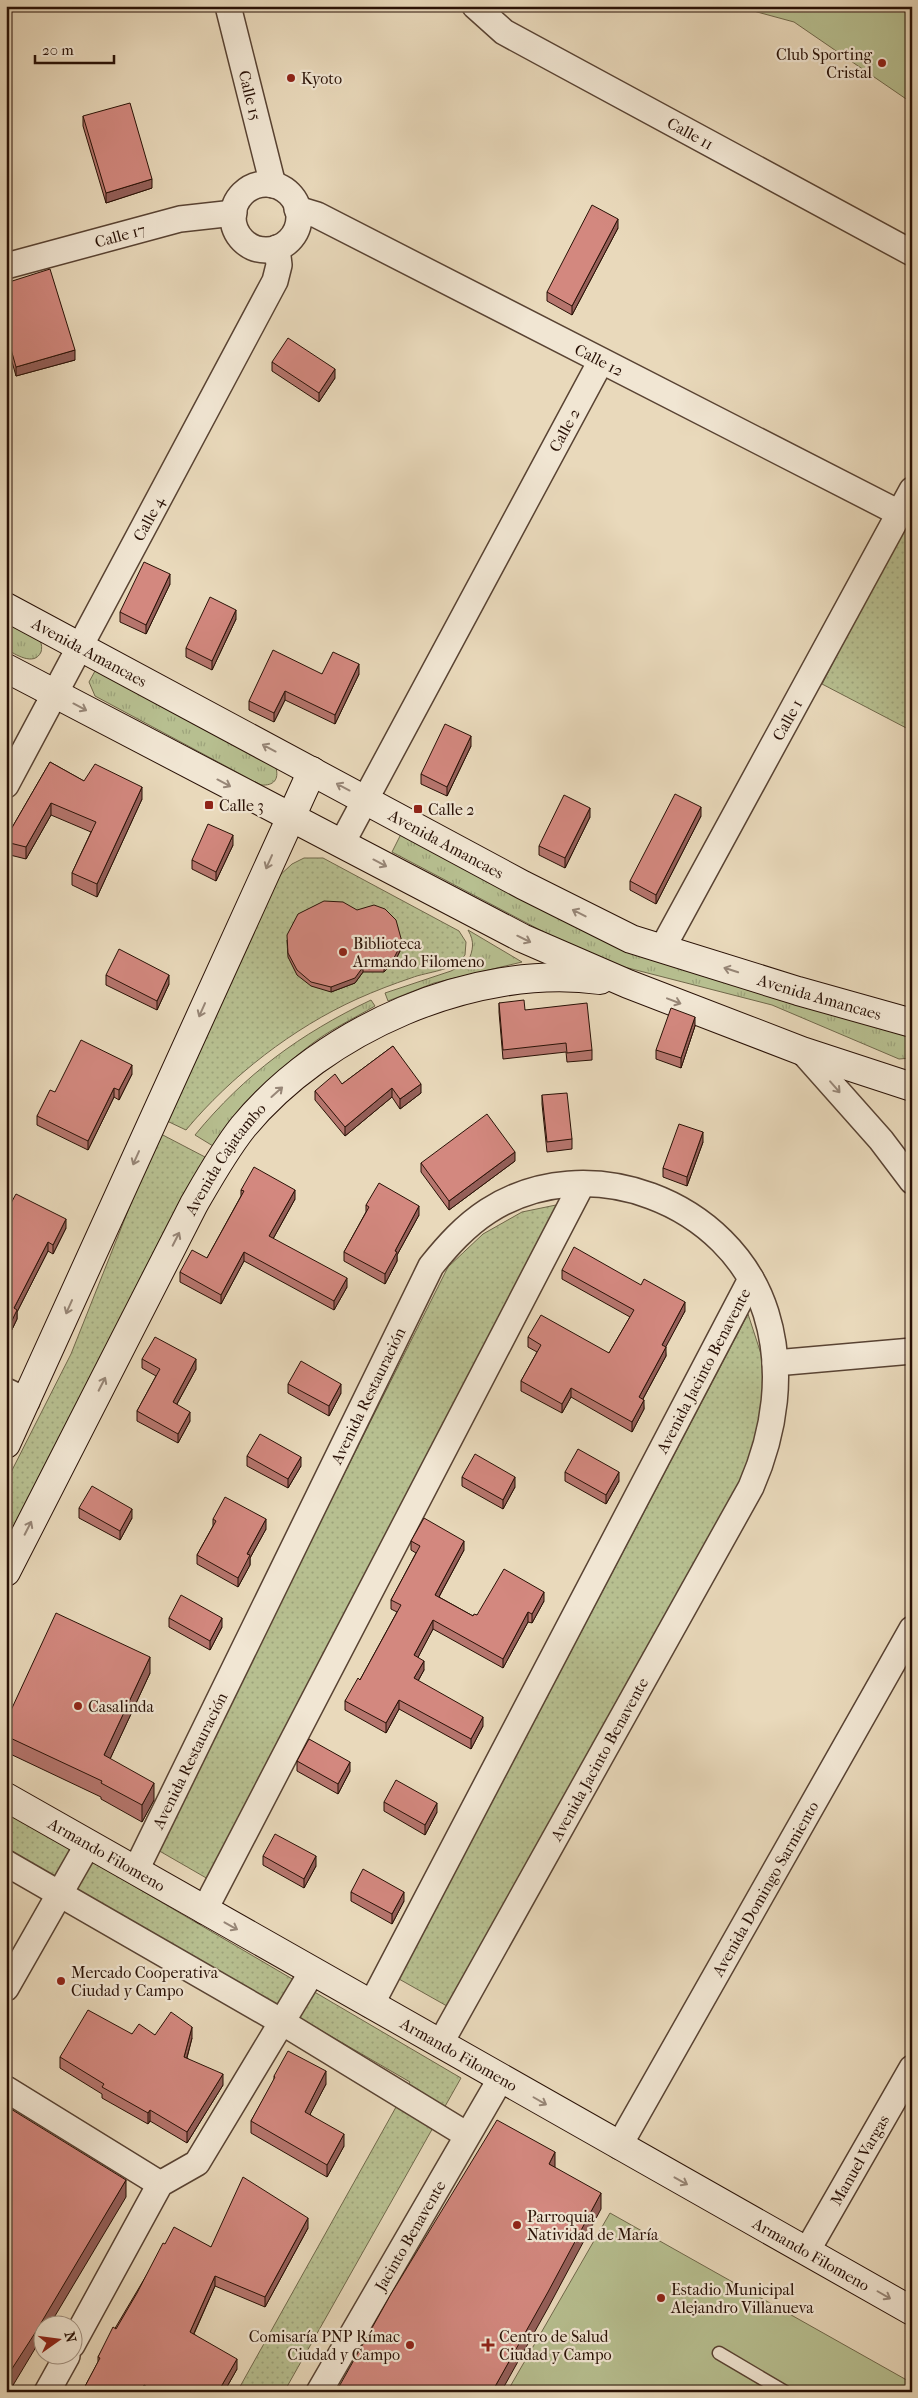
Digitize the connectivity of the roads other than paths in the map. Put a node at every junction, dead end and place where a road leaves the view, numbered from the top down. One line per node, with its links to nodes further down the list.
1 (228, 6): 3 (street, Calle 15)
2 (475, 6): 7 (street, Calle 11)
3 (273, 185): 4 (street); 5 (street)
4 (297, 209): 6 (street); 9 (street, Calle 12)
5 (234, 213): 6 (street); 8 (street, Calle 17)
6 (277, 248): 13 (street, Calle 4)
7 (912, 253)
8 (6, 266)
9 (601, 361): 11 (street, Calle 12); 18 (street, Calle 2)
10 (912, 490): 11 (street, Calle 1)
11 (899, 513): 21 (street, Calle 1)
12 (6, 607): 13 (street, Avenida Amancaes)
13 (80, 647): 15 (street, Calle 4); 16 (street, Avenida Amancaes, one-way to 13)
14 (6, 668): 15 (street)
15 (55, 694): 17 (street, Calle 4); 19 (street, one-way to 19)
16 (312, 771): 18 (street, Avenida Amancaes, one-way to 16); 19 (street)
17 (6, 785)
18 (367, 800): 20 (street, Calle 2); 21 (street, Avenida Amancaes, one-way to 18)
19 (289, 818): 20 (street); 31 (street, one-way to 31)
20 (342, 843): 22 (street, one-way to 22)
21 (662, 948): 23 (street, Avenida Amancaes, one-way to 21)
22 (628, 984): 24 (street, one-way to 24); 33 (street, Avenida Cajatambo, one-way to 22)
23 (911, 1022)
24 (802, 1051): 25 (street); 26 (street, one-way to 26)
25 (912, 1087)
26 (912, 1181)
27 (582, 1184): 28 (street, Avenida Restauración); 38 (street, Avenida Restauración); 40 (street)
28 (751, 1279): 30 (street, Avenida Jacinto Benavente); 43 (street, Avenida Jacinto Benavente)
29 (912, 1351): 30 (street)
30 (775, 1363): 45 (street, Avenida Jacinto Benavente)
31 (16, 1396): 32 (street)
32 (6, 1444)
33 (6, 1572)
34 (912, 1629): 50 (street, Avenida Domingo Sarmiento)
35 (6, 1797): 36 (street, Armando Filomeno)
36 (88, 1844): 38 (street, Armando Filomeno); 39 (street)
37 (6, 1863): 39 (street)
38 (136, 1870): 40 (street, Armando Filomeno)
39 (60, 1895): 42 (street); 44 (street)
40 (204, 1911): 41 (street, Armando Filomeno, one-way to 41)
41 (312, 1972): 43 (street, Armando Filomeno); 44 (street)
42 (6, 1988)
43 (371, 2005): 45 (street, Armando Filomeno)
44 (282, 2022): 49 (street); 51 (street)
45 (440, 2044): 47 (street, Armando Filomeno)
46 (912, 2068): 52 (street, Manuel Vargas)
47 (501, 2078): 49 (street, Jacinto Benavente); 50 (street, Armando Filomeno, one-way to 50)
48 (6, 2089): 51 (street)
49 (467, 2135): 58 (street, Jacinto Benavente)
50 (619, 2146): 52 (street, Armando Filomeno, one-way to 52)
51 (160, 2184): 54 (street)
52 (807, 2252): 53 (street, Armando Filomeno, one-way to 53)
53 (912, 2311)
54 (82, 2327)
55 (719, 2353): 59 (lane)
56 (61, 2366): 57 (street)
57 (47, 2392)
58 (319, 2392)
59 (785, 2392)

